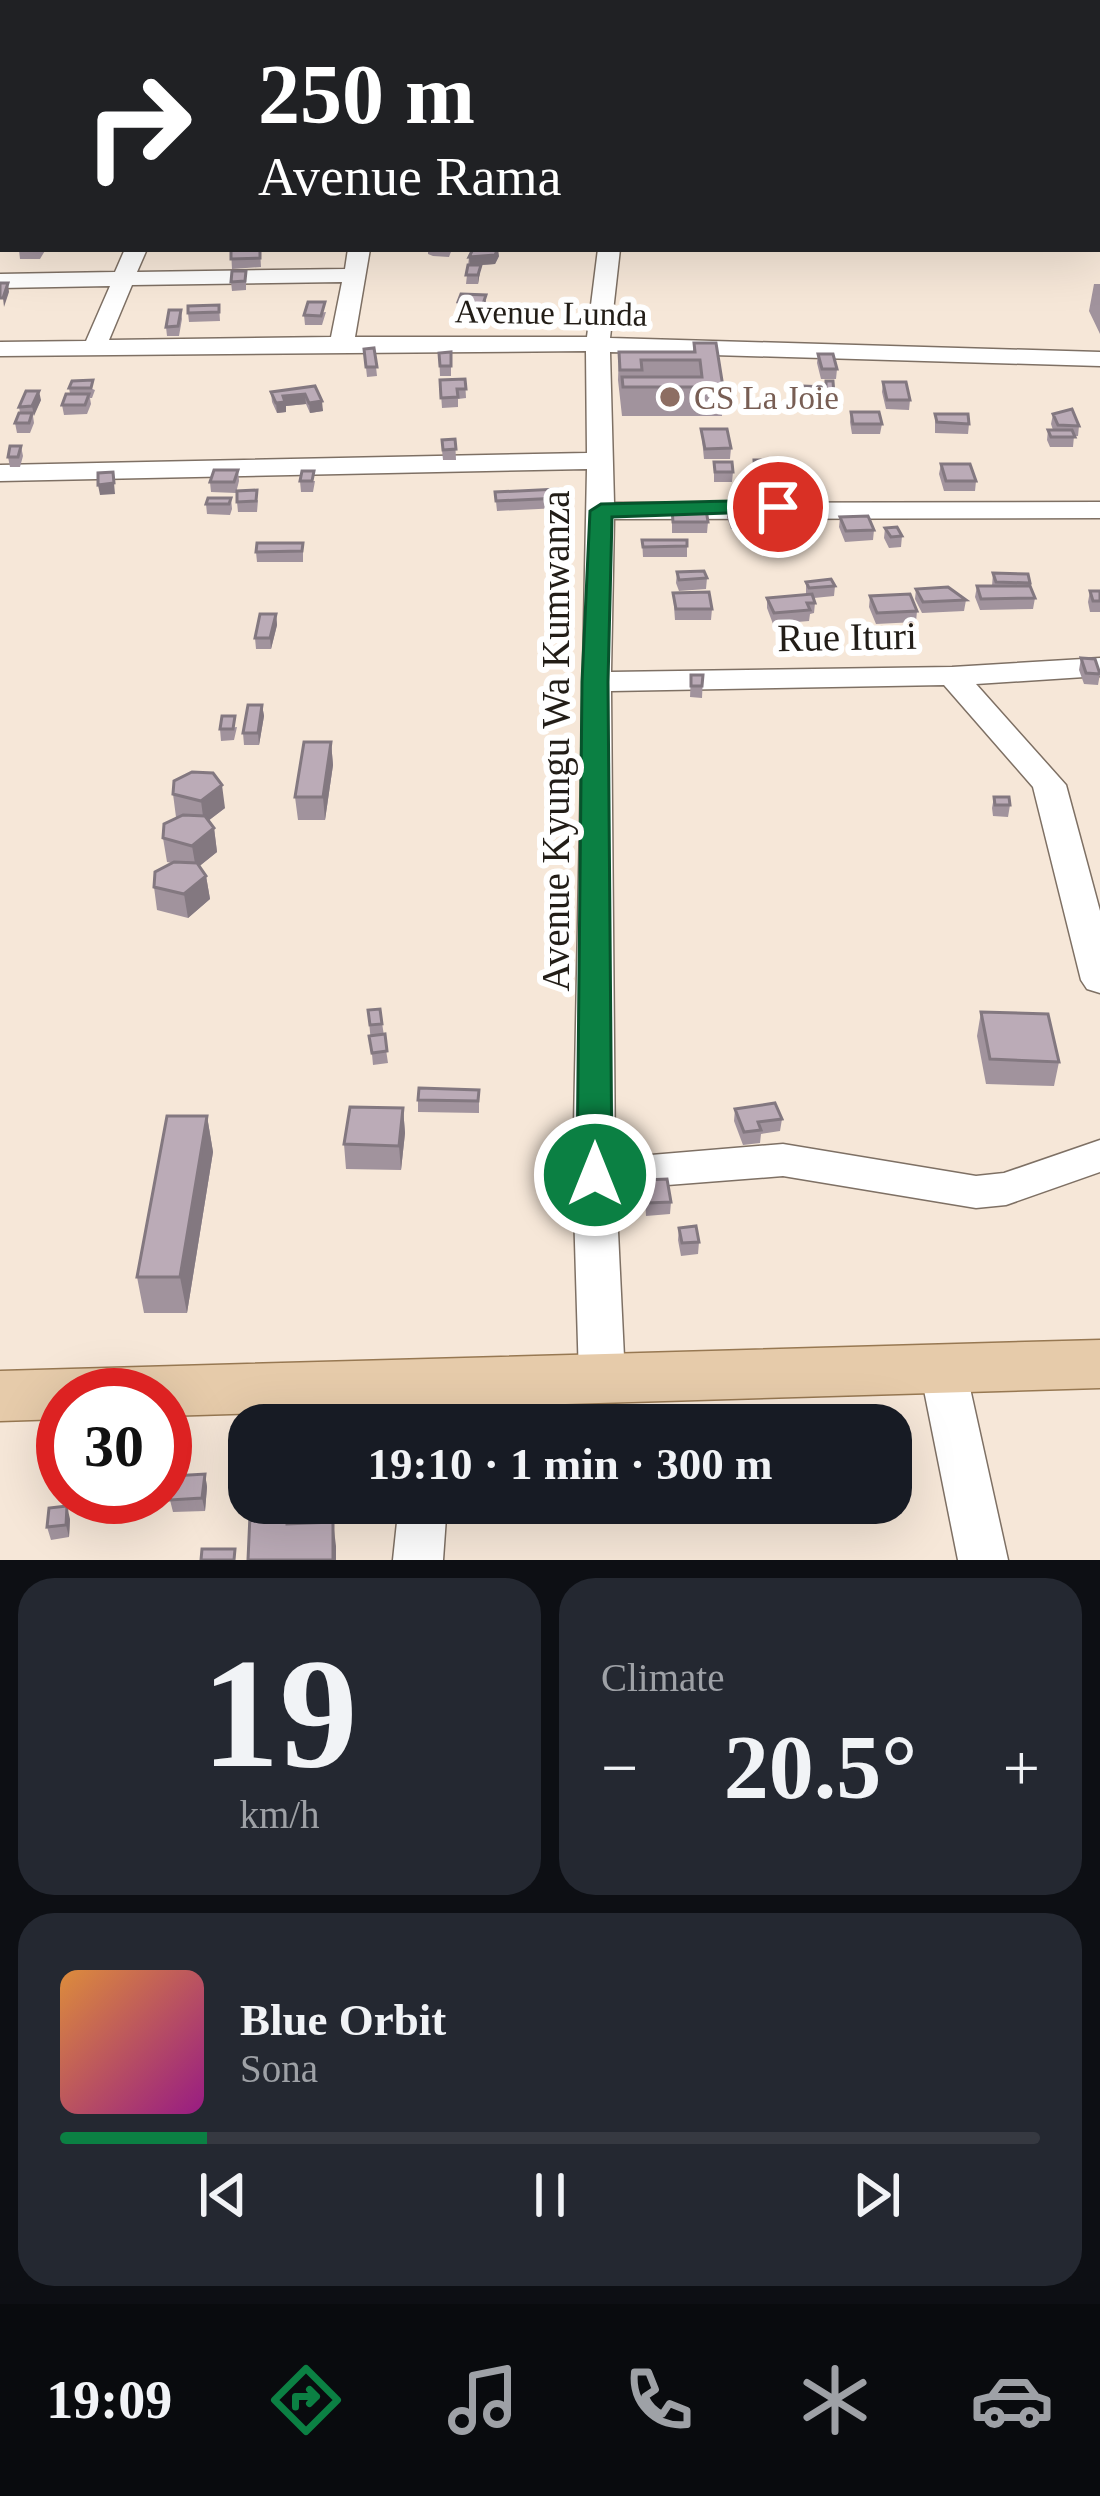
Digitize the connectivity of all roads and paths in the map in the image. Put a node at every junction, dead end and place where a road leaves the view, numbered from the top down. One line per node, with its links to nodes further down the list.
1 (135, 252): 5 (street)
2 (358, 252): 4 (street)
3 (609, 252): 8 (street, Avenue Kyungu Wa Kumwanza)
4 (354, 275): 5 (street); 7 (street)
5 (126, 280): 6 (street); 10 (street)
6 (0, 281)
7 (342, 342): 8 (street, Avenue Lunda); 10 (street, Avenue Lunda)
8 (598, 344): 11 (street, Avenue Lunda); 12 (street, Avenue Kyungu Wa Kumwanza)
9 (0, 349): 10 (street, Avenue Lunda)
10 (94, 349)
11 (1100, 359)
12 (598, 461): 13 (street); 15 (street, Avenue Kyungu Wa Kumwanza)
13 (0, 473)
14 (1100, 510): 15 (street)
15 (601, 511): 18 (street, Avenue Kyungu Wa Kumwanza)
16 (1100, 667): 17 (street, Rue Ituri)
17 (952, 676): 18 (street, Rue Ituri); 19 (street)
18 (595, 682): 21 (street, Avenue Kyungu Wa Kumwanza)
19 (1100, 980)
20 (1100, 1156): 21 (street)
21 (595, 1175): 24 (street, Avenue Kyungu Wa Kumwanza)
22 (1100, 1364): 23 (main road)
23 (943, 1370): 24 (main road); 29 (street)
24 (602, 1378): 26 (main road)
25 (0, 1396): 26 (main road)
26 (432, 1404)
27 (421, 1524): 28 (street)
28 (418, 1560)
29 (983, 1560)

